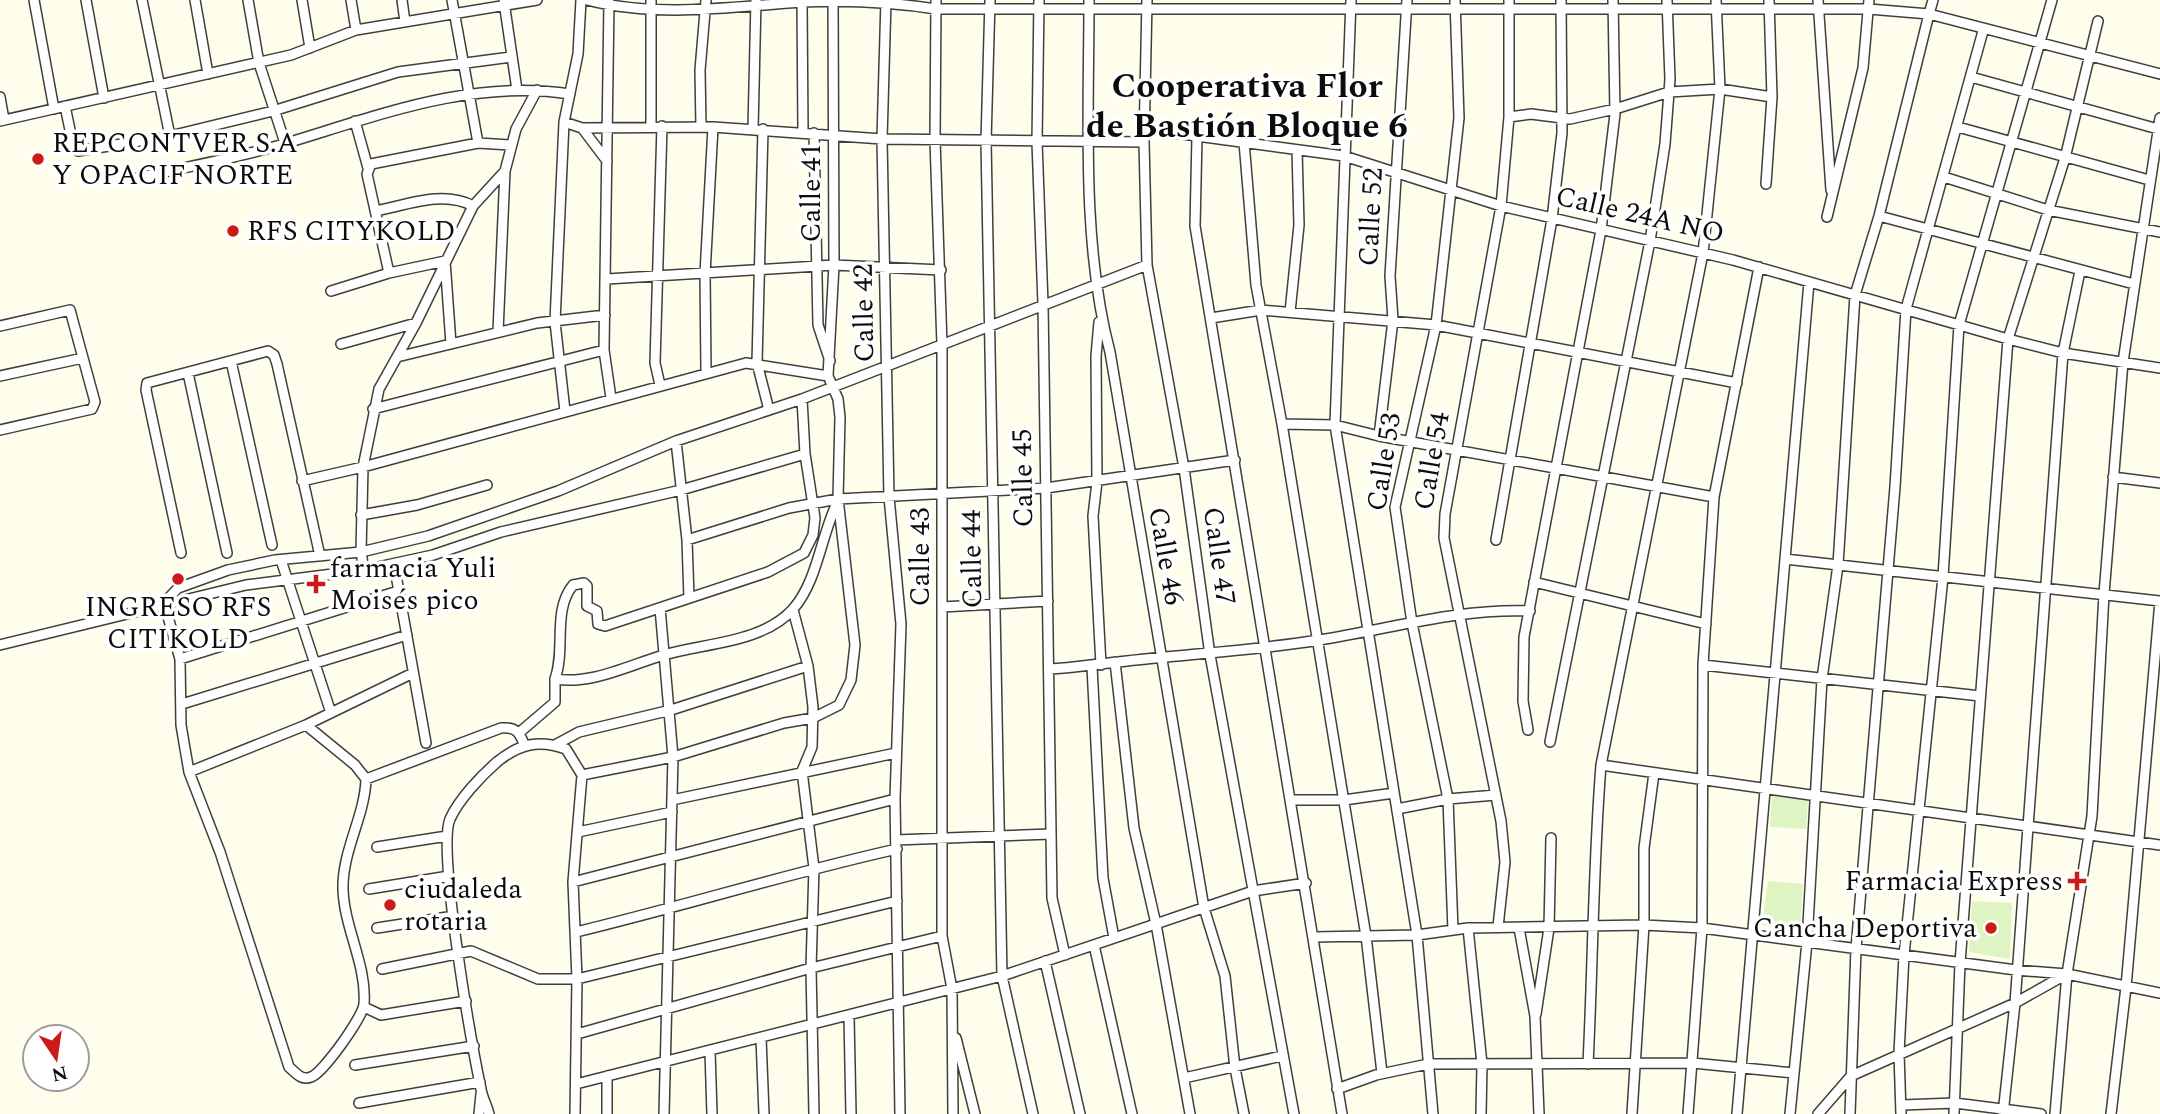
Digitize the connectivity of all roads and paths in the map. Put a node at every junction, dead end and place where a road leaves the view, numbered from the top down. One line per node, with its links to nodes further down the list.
1 (34, 0): 70 (street)
2 (86, 0): 67 (street)
3 (142, 0): 57 (street)
4 (195, 0): 54 (street)
5 (248, 0): 52 (street)
6 (302, 0): 49 (street)
7 (351, 0): 46 (street)
8 (402, 0): 44 (street)
9 (452, 0): 42 (street)
10 (537, 0): 18 (street)
11 (581, 0): 64 (street)
12 (587, 0): 19 (street)
13 (833, 0): 16 (street); 17 (street); 91 (street, Calle 41)
14 (1933, 0): 43 (street)
15 (2052, 0): 48 (street)
16 (886, 1): 24 (street); 94 (street, Calle 42)
17 (802, 2): 20 (street); 89 (street)
18 (504, 3): 42 (street); 50 (street)
19 (609, 3): 23 (street); 85 (street)
20 (757, 3): 31 (street); 86 (street)
21 (1147, 3): 22 (street); 27 (street); 88 (street, Calle 47)
22 (1201, 3): 28 (street)
23 (650, 4): 31 (street); 79 (street)
24 (936, 4): 25 (street); 95 (street, Calle 43)
25 (990, 4): 26 (street); 96 (street, Calle 44)
26 (1039, 4): 27 (street); 97 (street, Calle 45)
27 (1089, 4): 98 (street, Calle 46)
28 (1250, 4): 29 (street)
29 (1297, 4): 30 (street)
30 (1350, 4): 32 (street); 106 (street)
31 (706, 5): 81 (street)
32 (1407, 5): 33 (street); 111 (street, Calle 52)
33 (1455, 5): 34 (street); 116 (street, Calle 53)
34 (1509, 5): 35 (street); 73 (street, Calle 54)
35 (1560, 5): 36 (street); 74 (street)
36 (1612, 5): 37 (street); 71 (street)
37 (1667, 5): 38 (street); 62 (street)
38 (1716, 5): 39 (street); 58 (street)
39 (1768, 5): 40 (street); 66 (street)
40 (1817, 5): 41 (street); 118 (street)
41 (1869, 5): 43 (street); 118 (street)
42 (455, 14): 44 (street); 53 (street)
43 (1930, 14): 47 (street); 124 (street)
44 (405, 22): 46 (street)
45 (2098, 22): 51 (street)
46 (356, 30): 49 (street)
47 (1983, 31): 48 (street); 56 (street)
48 (2038, 43): 51 (street); 61 (street)
49 (310, 48): 52 (street)
50 (511, 57): 53 (street); 59 (street)
51 (2089, 57): 55 (street); 69 (street)
52 (259, 63): 54 (street); 72 (street)
53 (466, 63): 63 (street); 72 (street)
54 (208, 74): 57 (street)
55 (2160, 74)
56 (1971, 77): 61 (street); 83 (street)
57 (157, 86): 67 (street); 92 (street)
58 (1720, 89): 62 (street); 66 (street); 132 (street)
59 (517, 90): 60 (street); 63 (street)
60 (537, 90): 64 (street); 104 (street)
61 (2025, 91): 69 (street); 103 (street)
62 (1669, 92): 71 (street); 130 (street)
63 (468, 94): 77 (street); 102 (street)
64 (570, 94): 78 (street)
65 (0, 97): 76 (street)
66 (1772, 97): 115 (street)
67 (104, 98): 68 (street)
68 (65, 107): 70 (street); 92 (street)
69 (2077, 107): 87 (street); 107 (street)
70 (54, 109): 76 (street)
71 (1615, 109): 74 (street); 127 (street)
72 (273, 111): 92 (street); 101 (street)
73 (1509, 117): 74 (street); 120 (street, Calle 54)
74 (1562, 118): 125 (street)
75 (2160, 118): 87 (street)
76 (2, 121)
77 (355, 121): 101 (street); 109 (street)
78 (564, 122): 84 (street); 161 (street)
79 (651, 126): 80 (street); 85 (street)
80 (662, 126): 81 (street); 145 (street)
81 (701, 127): 82 (street)
82 (713, 127): 86 (street); 144 (street)
83 (1958, 127): 103 (street); 112 (street)
84 (582, 128): 85 (street); 108 (street)
85 (607, 129): 108 (street)
86 (758, 129): 89 (street); 139 (street)
87 (2158, 129): 114 (street)
88 (1145, 130): 93 (street, Calle 24A NO); 99 (street, Calle 47)
89 (803, 132): 90 (street)
90 (814, 133): 91 (street); 137 (street)
91 (833, 134): 94 (street); 135 (street, Calle 41)
92 (170, 136)
93 (1197, 136): 100 (street, Calle 24A NO); 159 (street)
94 (882, 139): 95 (street); 140 (street, Calle 42)
95 (935, 140): 96 (street); 141 (street, Calle 43)
96 (986, 141): 97 (street); 166 (street, Calle 44)
97 (1037, 142): 98 (street); 152 (street, Calle 45)
98 (1089, 142): 99 (street); 148 (street, Calle 46)
99 (1144, 142): 136 (street, Calle 47)
100 (1244, 142): 105 (street, Calle 24A NO); 154 (street)
101 (285, 143): 113 (street)
102 (478, 143): 104 (street); 109 (street)
103 (2013, 144): 107 (street); 117 (street)
104 (510, 145): 110 (street)
105 (1297, 150): 106 (street, Calle 24A NO); 155 (street)
106 (1344, 156): 111 (street, Calle 24A NO); 158 (street)
107 (2065, 159): 114 (street); 121 (street)
108 (608, 162): 146 (street)
109 (368, 168): 122 (street)
110 (505, 171): 119 (street); 167 (street)
111 (1396, 173): 116 (street, Calle 24A NO); 160 (street, Calle 52)
112 (1944, 177): 117 (street); 126 (street)
113 (133, 179)
114 (2149, 180): 128 (street)
115 (1766, 184)
116 (1448, 189): 120 (street, Calle 24A NO); 163 (street, Calle 53)
117 (1998, 192): 121 (street); 131 (street)
118 (1832, 198): 123 (street)
119 (473, 206): 122 (street); 134 (street)
120 (1501, 206): 125 (street, Calle 24A NO); 168 (street, Calle 54)
121 (2048, 209): 128 (street); 133 (street)
122 (376, 211): 143 (street)
123 (1827, 216)
124 (1879, 216): 126 (street); 151 (street)
125 (1552, 219): 127 (street, Calle 24A NO); 170 (street)
126 (1927, 228): 131 (street); 153 (street)
127 (1601, 230): 130 (street, Calle 24A NO); 175 (street)
128 (2141, 230): 129 (street); 149 (street)
129 (2160, 232)
130 (1650, 241): 132 (street, Calle 24A NO); 182 (street)
131 (1983, 245): 133 (street); 164 (street)
132 (1703, 253): 138 (street, Calle 24A NO); 188 (street)
133 (2034, 259): 142 (street); 169 (street)
134 (445, 261): 143 (street); 162 (street); 172 (street)
135 (834, 265): 137 (street); 140 (street); 181 (street, Calle 41)
136 (1147, 265): 148 (street); 210 (street, Calle 47)
137 (816, 267): 139 (street); 181 (street)
138 (1759, 267): 147 (street, Calle 24A NO); 192 (street)
139 (760, 270): 144 (street); 184 (street)
140 (886, 270): 141 (street); 185 (street, Calle 42)
141 (941, 270): 173 (street, Calle 43)
142 (2080, 271): 149 (street); 176 (street)
143 (389, 273): 150 (street)
144 (705, 274): 145 (street); 187 (street)
145 (657, 277): 146 (street); 193 (street)
146 (607, 279): 157 (street)
147 (1809, 282): 151 (street, Calle 24A NO); 236 (street)
148 (1096, 283): 152 (street); 156 (street, Calle 46)
149 (2134, 284): 183 (street)
150 (331, 291)
151 (1855, 295): 153 (street, Calle 24A NO); 239 (street)
152 (1043, 304): 166 (street); 220 (street, Calle 45)
153 (1906, 309): 164 (street, Calle 24A NO); 241 (street)
154 (1261, 310): 155 (street); 159 (street); 199 (street)
155 (1290, 312): 158 (street)
156 (1100, 313): 212 (street, Calle 46); 216 (street)
157 (605, 315): 161 (street); 174 (street)
158 (1337, 316): 160 (street); 200 (street)
159 (1211, 318): 207 (street)
160 (1393, 320): 163 (street); 202 (street, Calle 52)
161 (555, 322): 167 (street); 179 (street)
162 (416, 323): 171 (street); 177 (street)
163 (1436, 325): 168 (street); 204 (street, Calle 53)
164 (1959, 325): 169 (street, Calle 24A NO); 242 (street)
165 (0, 326): 178 (street)
166 (991, 326): 173 (street); 222 (street, Calle 44)
167 (498, 332): 172 (street)
168 (1478, 333): 170 (street); 205 (street, Calle 54)
169 (2008, 340): 176 (street, Calle 24A NO); 245 (street)
170 (1531, 343): 175 (street); 208 (street)
171 (341, 344)
172 (450, 344): 177 (street)
173 (942, 345): 185 (street); 223 (street, Calle 43)
174 (604, 350): 179 (street); 194 (street)
175 (1578, 352): 182 (street); 211 (street)
176 (2063, 352): 183 (street, Calle 24A NO); 246 (street)
177 (397, 357): 196 (street)
178 (83, 358): 190 (street); 201 (street)
179 (561, 360): 196 (street); 198 (street)
180 (231, 361): 189 (street); 215 (street); 231 (street)
181 (830, 361): 191 (street, Calle 41)
182 (1626, 362): 188 (street); 213 (street)
183 (2123, 362): 186 (street, Calle 24A NO); 214 (street)
184 (757, 363): 187 (street); 191 (street); 197 (street)
185 (888, 365): 191 (street); 224 (street, Calle 42)
186 (2160, 368)
187 (706, 372): 193 (street)
188 (1679, 372): 192 (street); 219 (street)
189 (188, 373): 233 (street); 234 (street)
190 (0, 376)
191 (831, 380): 195 (street); 226 (street, Calle 41)
192 (1737, 383): 225 (street)
193 (660, 384): 194 (street)
194 (611, 398): 198 (street)
195 (802, 399): 197 (street); 206 (street)
196 (373, 409): 209 (street)
197 (769, 410): 203 (street)
198 (565, 411): 209 (street)
199 (1282, 424): 200 (street); 266 (street)
200 (1335, 425): 202 (street); 264 (street)
201 (0, 430)
202 (1379, 436): 204 (street)
203 (676, 441): 221 (street); 232 (street)
204 (1407, 441): 205 (street); 262 (street, Calle 53)
205 (1457, 450): 208 (street); 260 (street, Calle 54)
206 (805, 454): 221 (street); 227 (street)
207 (1235, 460): 210 (street); 268 (street)
208 (1510, 460): 211 (street); 230 (street)
209 (363, 467): 215 (street); 228 (street)
210 (1184, 468): 212 (street); 270 (street, Calle 47)
211 (1557, 468): 213 (street); 244 (street)
212 (1130, 477): 216 (street); 272 (street, Calle 46)
213 (1603, 477): 219 (street); 248 (street)
214 (2113, 477): 217 (street); 249 (street)
215 (302, 481): 235 (street)
216 (1097, 482): 220 (street); 277 (street)
217 (2160, 483)
218 (487, 485): 228 (street)
219 (1656, 486): 225 (street); 256 (street)
220 (1046, 488): 222 (street); 251 (street, Calle 45)
221 (681, 491): 229 (street); 238 (street)
222 (994, 491): 223 (street); 254 (street, Calle 44)
223 (942, 495): 224 (street); 255 (street, Calle 43)
224 (889, 497): 226 (street); 297 (street, Calle 42)
225 (1714, 497): 263 (street)
226 (838, 499): 227 (street); 258 (street); 289 (street)
227 (814, 503): 229 (street); 250 (street)
228 (360, 515): 232 (street)
229 (687, 540): 250 (street)
230 (1496, 540)
231 (272, 545)
232 (361, 552): 235 (street); 240 (street)
233 (181, 553)
234 (227, 553)
235 (320, 556): 237 (street)
236 (1785, 559): 239 (street); 280 (street)
237 (281, 560): 243 (street); 253 (street)
238 (394, 564): 240 (street); 247 (street)
239 (1838, 565): 241 (street); 282 (street)
240 (364, 570): 243 (street)
241 (1886, 570): 242 (street); 283 (street)
242 (1942, 577): 245 (street); 284 (street)
243 (287, 579): 253 (street); 261 (street)
244 (1534, 582): 248 (street); 259 (street)
245 (1989, 582): 246 (street); 285 (street)
246 (2045, 588): 249 (street); 321 (street)
247 (398, 591): 261 (street); 265 (street)
248 (1582, 592): 256 (street); 293 (street)
249 (2104, 594): 252 (street); 325 (street)
250 (689, 598): 257 (street)
251 (1048, 601): 254 (street); 278 (street, Calle 45)
252 (2160, 601): 329 (street)
253 (164, 603): 267 (street); 271 (street)
254 (996, 604): 255 (street); 323 (street, Calle 44)
255 (942, 607): 327 (street, Calle 43)
256 (1632, 607): 263 (street); 299 (street)
257 (660, 608): 269 (street); 281 (street)
258 (793, 610): 269 (street); 276 (street)
259 (1530, 611): 260 (street); 291 (street)
260 (1460, 614): 262 (street); 308 (street, Calle 54)
261 (300, 621): 271 (street); 274 (street)
262 (1412, 623): 264 (street); 311 (street, Calle 53)
263 (1706, 624): 275 (street)
264 (1367, 631): 266 (street); 307 (street)
265 (407, 635): 274 (street); 279 (street)
266 (1318, 640): 268 (street); 314 (street)
267 (0, 645)
268 (1266, 646): 270 (street); 313 (street)
269 (665, 654): 281 (street); 287 (street)
270 (1210, 655): 272 (street); 339 (street, Calle 47)
271 (180, 659): 286 (street)
272 (1161, 659): 273 (street); 341 (street, Calle 46)
273 (1115, 662): 277 (street); 345 (street)
274 (315, 665): 286 (street); 288 (street)
275 (1703, 665): 280 (street); 305 (street)
276 (808, 666): 287 (street); 289 (street)
277 (1097, 666): 278 (street); 361 (street)
278 (1049, 669): 324 (street, Calle 45)
279 (413, 674): 288 (street); 294 (street)
280 (1774, 674): 282 (street); 306 (street)
281 (555, 679): 292 (street)
282 (1822, 679): 283 (street); 309 (street)
283 (1877, 685): 284 (street); 315 (street)
284 (1931, 691): 285 (street); 317 (street)
285 (1980, 696): 319 (street)
286 (182, 704): 301 (street)
287 (671, 710): 296 (street); 298 (street)
288 (331, 713): 290 (street)
289 (813, 718): 298 (street); 300 (street)
290 (306, 725): 301 (street); 304 (street)
291 (1528, 730)
292 (520, 733): 295 (street); 304 (street)
293 (1550, 742)
294 (426, 743)
295 (524, 744): 296 (street); 326 (street)
296 (555, 745): 303 (street)
297 (896, 753): 300 (street); 310 (street, Calle 42)
298 (673, 757): 303 (street); 312 (street)
299 (1601, 765): 302 (street); 346 (street)
300 (802, 771): 312 (street); 320 (street)
301 (189, 772): 384 (street)
302 (1654, 773): 305 (street); 347 (street)
303 (582, 775): 322 (street)
304 (366, 779): 384 (street)
305 (1703, 779): 306 (street); 353 (street)
306 (1764, 788): 309 (street); 357 (street)
307 (1394, 793): 314 (street); 316 (street)
308 (1496, 795): 311 (street); 348 (street, Calle 54)
309 (1815, 796): 315 (street); 362 (street)
310 (894, 799): 320 (street); 330 (street, Calle 42)
311 (1448, 799): 316 (street); 354 (street, Calle 53)
312 (672, 800): 318 (street)
313 (1292, 800): 314 (street); 337 (street)
314 (1344, 800): 359 (street)
315 (1868, 803): 317 (street); 365 (street)
316 (1396, 809): 356 (street)
317 (1919, 810): 319 (street); 368 (street)
318 (672, 812): 322 (street); 333 (street)
319 (1971, 818): 321 (street); 371 (street)
320 (810, 822): 333 (street); 334 (street)
321 (2027, 826): 325 (street); 374 (street)
322 (578, 832): 336 (street)
323 (999, 834): 324 (street); 327 (street); 376 (street, Calle 44)
324 (1051, 834): 367 (street, Calle 45)
325 (2089, 835): 329 (street); 375 (street)
326 (447, 836): 332 (street); 335 (street)
327 (943, 838): 330 (street); 358 (street, Calle 43)
328 (1551, 838): 352 (street)
329 (2139, 842): 331 (street); 378 (street)
330 (897, 845): 334 (street); 340 (street, Calle 42)
331 (2160, 845)
332 (377, 847)
333 (668, 857): 336 (street); 342 (street)
334 (814, 868): 342 (street); 344 (street)
335 (450, 876): 338 (street); 343 (street)
336 (573, 882): 355 (street)
337 (1306, 883): 339 (street); 360 (street)
338 (369, 889)
339 (1253, 891): 341 (street); 396 (street, Calle 47)
340 (897, 901): 344 (street); 364 (street, Calle 42)
341 (1204, 908): 345 (street); 405 (street, Calle 46)
342 (667, 910): 355 (street); 369 (street)
343 (454, 916): 349 (street); 366 (street)
344 (811, 923): 369 (street); 372 (street)
345 (1156, 924): 361 (street); 411 (street)
346 (1595, 925): 347 (street); 352 (street); 401 (street)
347 (1644, 925): 353 (street); 402 (street)
348 (1498, 927): 350 (street); 351 (street)
349 (377, 928)
350 (1468, 928): 354 (street); 400 (street)
351 (1519, 928): 352 (street); 386 (street)
352 (1549, 928): 386 (street)
353 (1702, 928): 357 (street); 398 (street)
354 (1453, 930): 356 (street)
355 (576, 932): 377 (street)
356 (1418, 935): 359 (street); 399 (street)
357 (1751, 935): 362 (street); 406 (street)
358 (943, 936): 364 (street); 379 (street, Calle 43)
359 (1366, 936): 360 (street); 407 (street)
360 (1314, 937): 414 (street)
361 (1114, 938): 363 (street)
362 (1807, 942): 365 (street); 408 (street)
363 (1094, 945): 367 (street); 433 (street)
364 (898, 948): 372 (street); 382 (street, Calle 42)
365 (1856, 949): 368 (street); 410 (street)
366 (460, 952): 373 (street); 377 (street); 381 (street)
367 (1065, 955): 370 (street)
368 (1904, 955): 371 (street); 395 (street)
369 (666, 959): 377 (street); 385 (street)
370 (1045, 961): 376 (street); 432 (street)
371 (1960, 963): 374 (street); 390 (street)
372 (811, 968): 385 (street); 389 (street)
373 (382, 969)
374 (2016, 970): 375 (street); 383 (street)
375 (2067, 974): 378 (street); 383 (street); 449 (street)
376 (1002, 976): 379 (street); 431 (street, Calle 44)
377 (578, 979): 391 (street)
378 (2126, 987): 380 (street); 450 (street)
379 (952, 989): 382 (street); 388 (street, Calle 43)
380 (2160, 993)
381 (466, 1001): 384 (street); 393 (street)
382 (899, 1003): 387 (street); 428 (street, Calle 42)
383 (2014, 1003): 390 (street); 418 (street)
384 (367, 1009)
385 (665, 1010): 391 (street); 397 (street)
386 (1535, 1016): 404 (street)
387 (849, 1017): 389 (street); 427 (street)
388 (953, 1023): 429 (street, Calle 43); 430 (street)
389 (813, 1026): 392 (street); 426 (street)
390 (1956, 1029): 395 (street); 416 (street)
391 (577, 1034): 412 (street)
392 (761, 1038): 394 (street); 425 (street)
393 (474, 1046): 403 (street); 413 (street)
394 (710, 1051): 397 (street); 424 (street)
395 (1899, 1053): 410 (street); 417 (street)
396 (1282, 1056): 405 (street); 436 (street, Calle 47)
397 (664, 1062): 409 (street); 423 (street)
398 (1693, 1063): 402 (street); 406 (street); 442 (street)
399 (1428, 1064): 400 (street); 407 (street); 438 (street)
400 (1482, 1064): 404 (street); 439 (street)
401 (1588, 1064): 402 (street); 404 (street)
402 (1637, 1064): 441 (street)
403 (355, 1065)
404 (1535, 1065): 440 (street)
405 (1235, 1068): 411 (street); 435 (street, Calle 46)
406 (1740, 1068): 408 (street); 443 (street)
407 (1382, 1073): 414 (street)
408 (1794, 1073): 444 (street)
409 (607, 1076): 412 (street); 422 (street)
410 (1851, 1076): 445 (street); 446 (street)
411 (1184, 1078): 434 (street)
412 (576, 1084): 421 (street)
413 (480, 1087): 415 (street); 419 (street); 420 (street)
414 (1337, 1089): 437 (street)
415 (359, 1103)
416 (1955, 1103): 417 (street); 418 (street); 447 (street)
417 (1901, 1109)
418 (2003, 1111): 448 (street)
419 (479, 1114)
420 (489, 1114)
421 (575, 1114)
422 (607, 1114)
423 (664, 1114)
424 (712, 1114)
425 (764, 1114)
426 (814, 1114)
427 (850, 1114)
428 (900, 1114)
429 (953, 1114)
430 (975, 1114)
431 (1033, 1114)
432 (1080, 1114)
433 (1132, 1114)
434 (1190, 1114)
435 (1244, 1114)
436 (1294, 1114)
437 (1342, 1114)
438 (1430, 1114)
439 (1481, 1114)
440 (1539, 1114)
441 (1632, 1114)
442 (1688, 1114)
443 (1737, 1114)
444 (1790, 1114)
445 (1818, 1114)
446 (1850, 1114)
447 (1954, 1114)
448 (2041, 1114)
449 (2055, 1114)
450 (2111, 1114)

